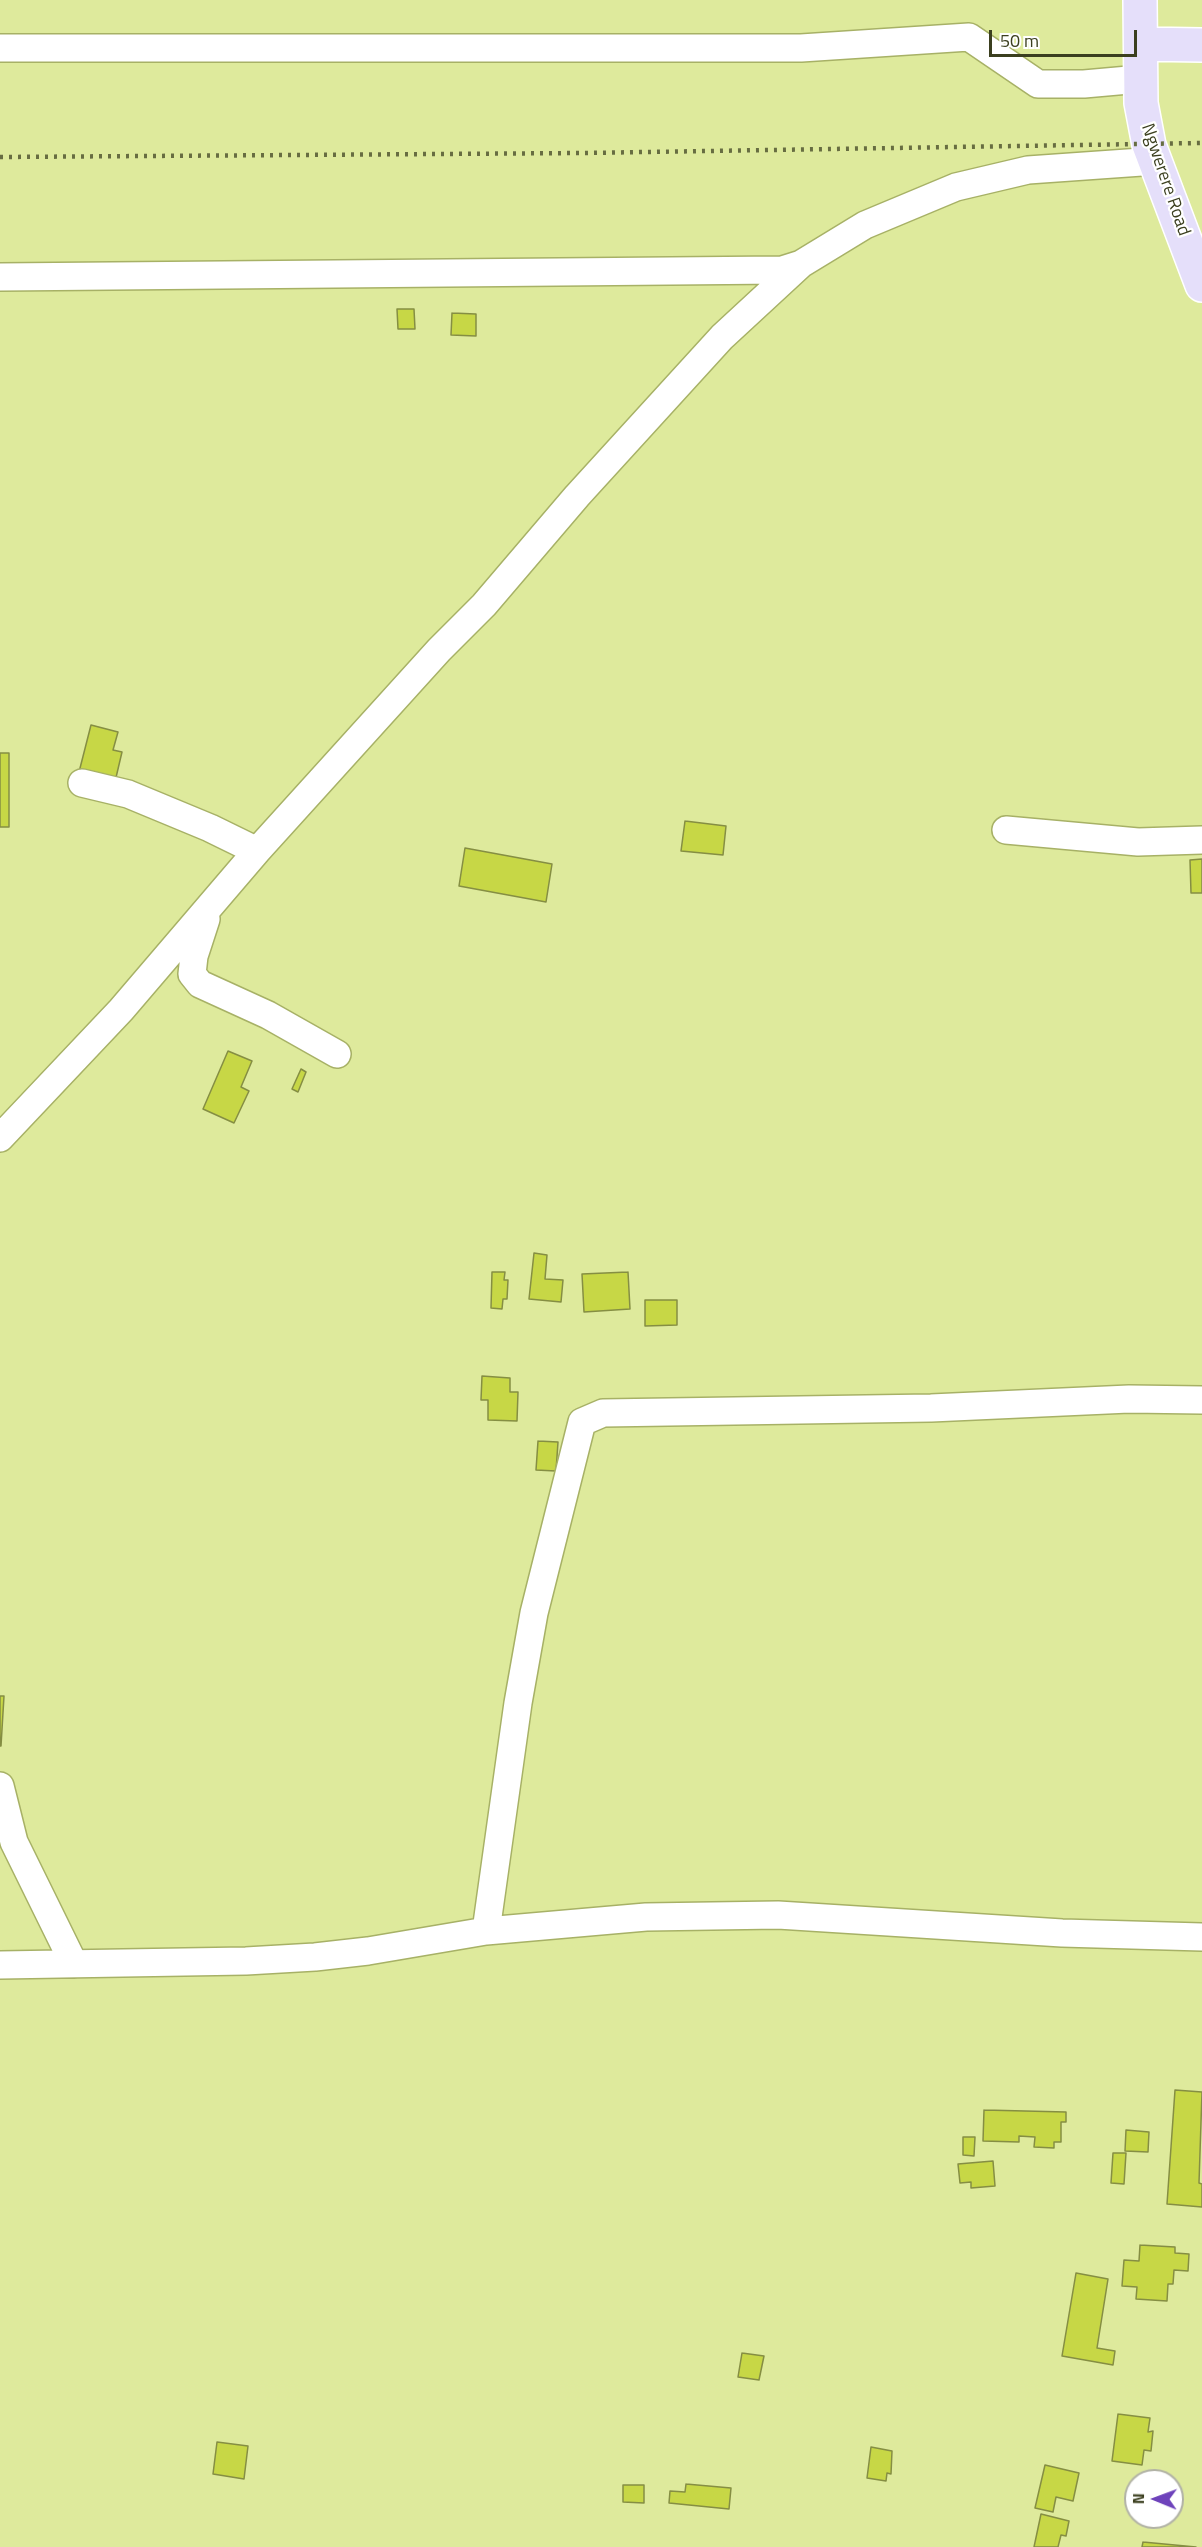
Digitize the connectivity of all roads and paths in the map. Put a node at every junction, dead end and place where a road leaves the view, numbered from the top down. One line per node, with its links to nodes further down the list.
1 (1140, 0): 2 (main road, Ngwerere Road)
2 (1141, 45): 3 (main road); 5 (main road, Ngwerere Road)
3 (1202, 45)
4 (0, 48): 5 (street)
5 (1140, 80): 6 (main road, Ngwerere Road)
6 (1156, 161): 7 (main road, Ngwerere Road); 8 (street)
7 (1190, 224): 10 (main road, Ngwerere Road)
8 (801, 264): 9 (street); 14 (street)
9 (0, 277)
10 (1202, 285)
11 (82, 783): 14 (street)
12 (1006, 830): 13 (street)
13 (1202, 840)
14 (257, 851): 15 (street)
15 (216, 899): 16 (street); 17 (street)
16 (337, 1054)
17 (0, 1138)
18 (1202, 1400): 20 (street)
19 (0, 1786): 22 (street)
20 (486, 1931): 21 (street); 22 (street)
21 (1202, 1937)
22 (74, 1964): 23 (street)
23 (0, 1965)

